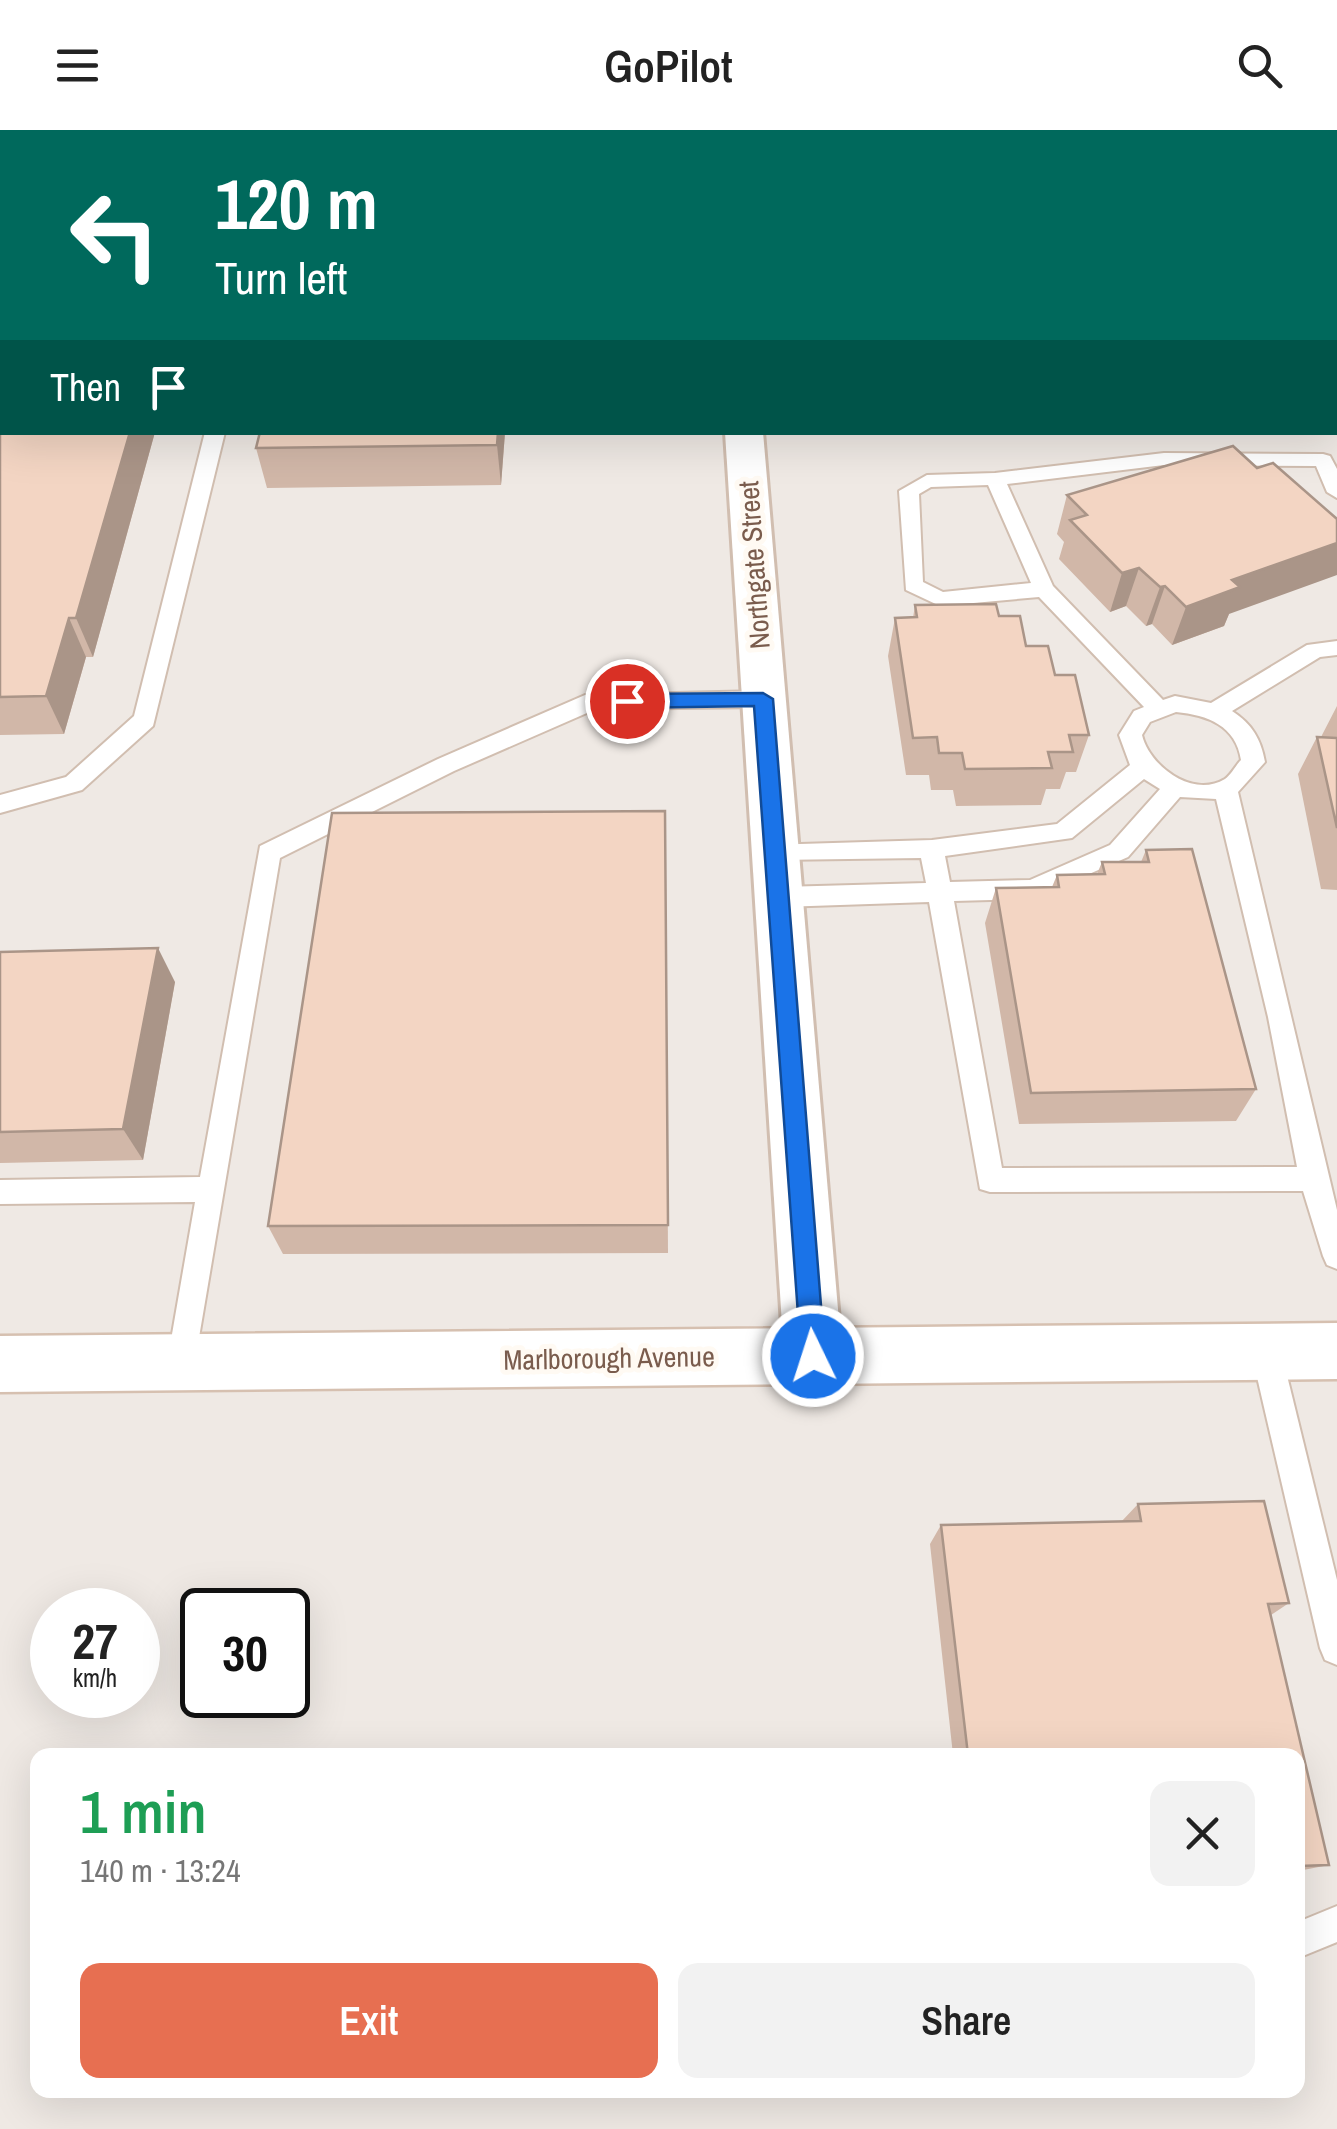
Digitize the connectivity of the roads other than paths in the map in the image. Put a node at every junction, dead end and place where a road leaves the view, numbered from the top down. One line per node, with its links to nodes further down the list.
1 (214, 435): 13 (lane)
2 (744, 435): 7 (street, Northgate Street)
3 (995, 479): 4 (lane); 5 (lane); 5 (lane)
4 (1337, 492)
5 (1044, 589): 8 (lane)
6 (1337, 648): 9 (lane)
7 (763, 699): 15 (street, Northgate Street); 18 (lane)
8 (1157, 707): 9 (lane); 10 (lane)
9 (1215, 711): 12 (lane)
10 (1142, 768): 11 (lane); 14 (lane)
11 (1176, 787): 12 (lane); 16 (lane)
12 (1226, 788): 17 (lane)
13 (0, 804)
14 (932, 849): 15 (lane); 16 (lane)
15 (779, 874): 16 (lane); 23 (street, Northgate Street)
16 (939, 894): 17 (lane)
17 (1312, 1179): 20 (lane)
18 (212, 1190): 19 (lane); 24 (lane)
19 (0, 1192)
20 (1337, 1256)
21 (1337, 1350): 22 (street, Marlborough Avenue)
22 (1266, 1351): 23 (street, Marlborough Avenue); 26 (lane)
23 (813, 1356): 24 (street, Marlborough Avenue)
24 (182, 1362): 25 (street, Marlborough Avenue)
25 (0, 1364)
26 (1337, 1648)
27 (1337, 1924): 28 (lane)
28 (1305, 1937)

